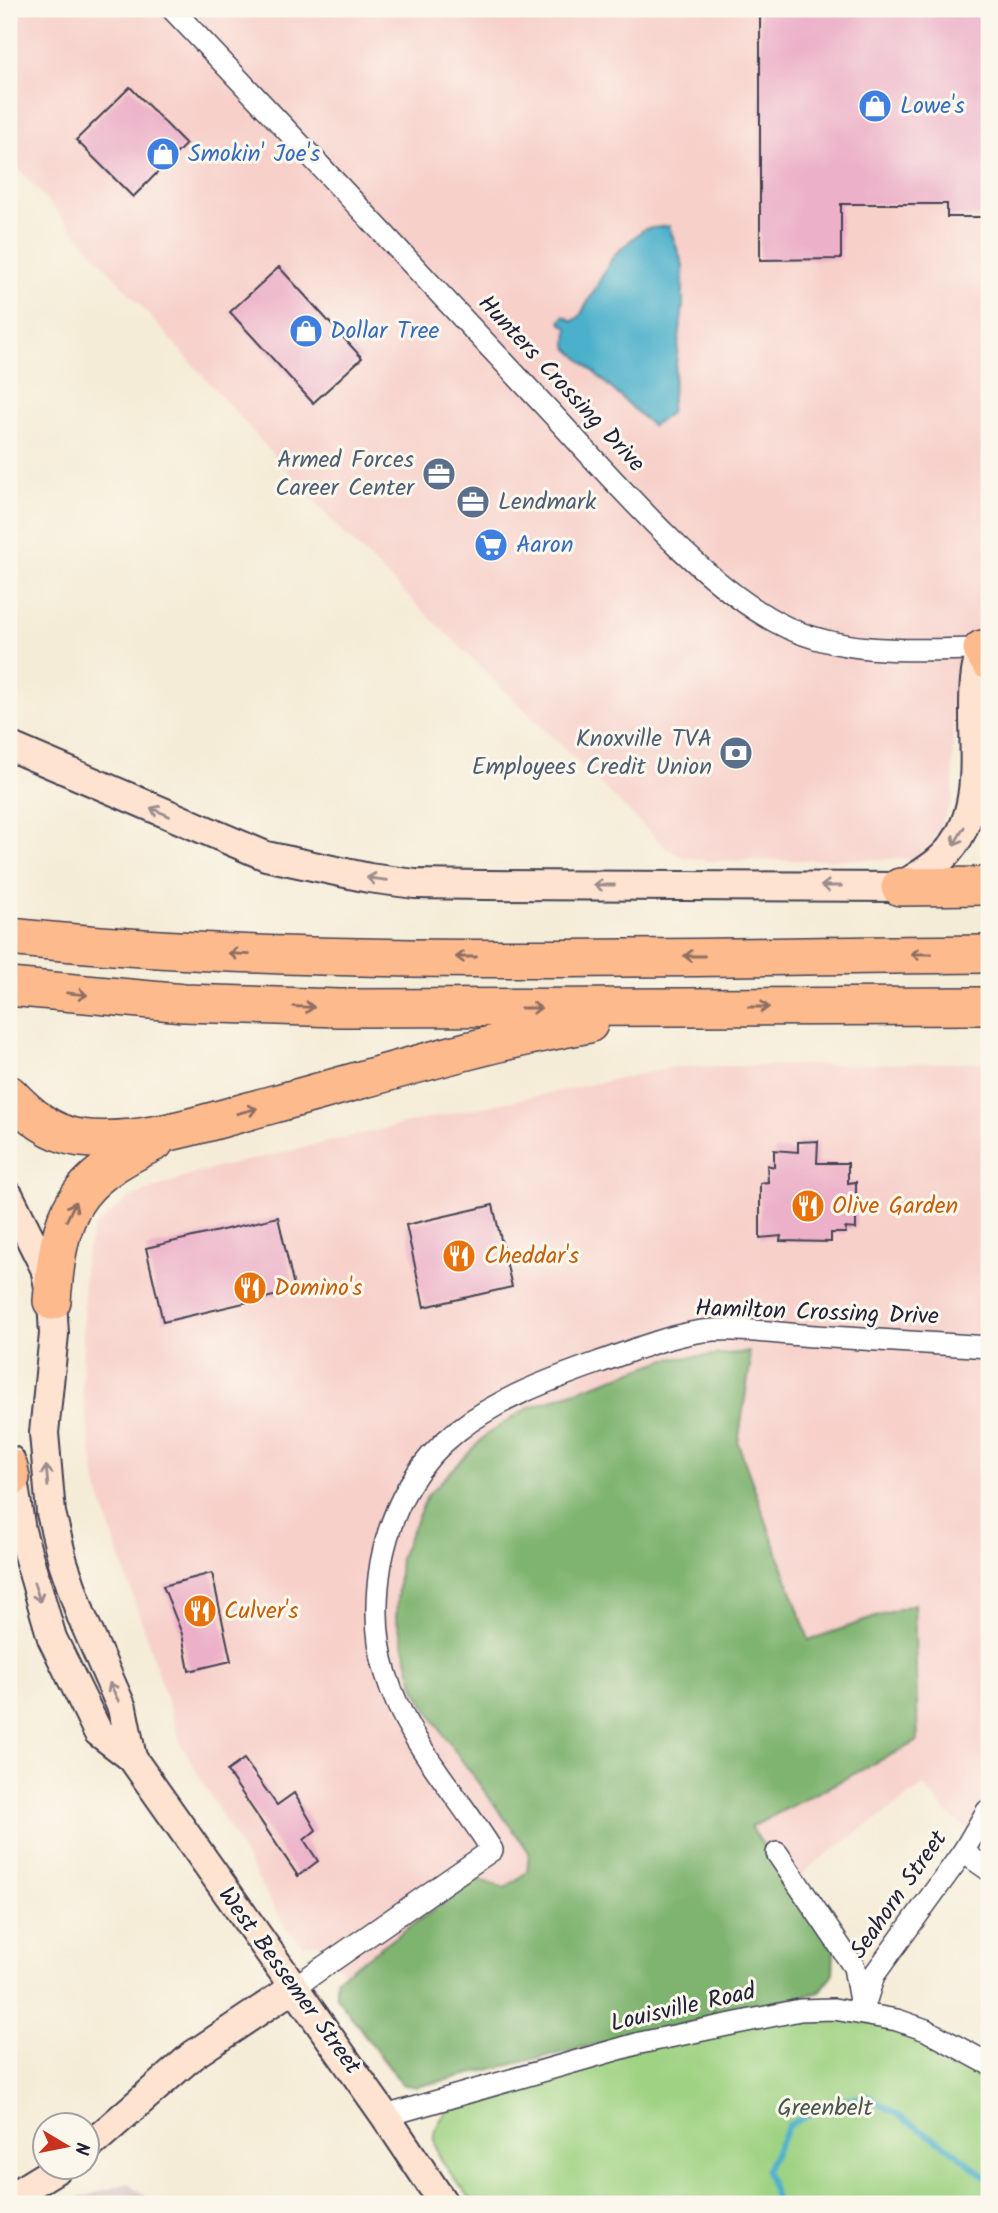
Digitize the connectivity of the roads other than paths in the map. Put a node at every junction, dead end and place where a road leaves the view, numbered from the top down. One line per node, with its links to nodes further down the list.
1 (172, 9): 2 (street, Hunters Crossing Drive)
2 (987, 653): 5 (main road, one-way to 5)
3 (9, 746): 5 (main road, one-way to 3)
4 (989, 886): 5 (highway)
5 (900, 887)
6 (9, 937): 7 (highway, one-way to 6)
7 (989, 954)
8 (9, 987): 10 (highway, one-way to 10)
9 (989, 1006): 10 (highway, one-way to 9)
10 (687, 1007): 12 (highway, one-way to 10)
11 (9, 1094): 12 (highway)
12 (181, 1129): 14 (highway, one-way to 12)
13 (9, 1196): 14 (main road, West Bessemer Street)
14 (52, 1301): 17 (main road, West Bessemer Street, one-way to 14)
15 (989, 1347): 22 (street, Hamilton Crossing Drive)
16 (10, 1466): 17 (main road, West Bessemer Street, one-way to 17)
17 (132, 1758): 22 (main road, West Bessemer Street)
18 (987, 1811): 19 (street, Seahorn Street)
19 (962, 1852): 21 (street); 23 (street, Seahorn Street)
20 (777, 1853): 23 (street)
21 (989, 1870)
22 (293, 1988): 25 (main road, West Bessemer Street); 26 (main road)
23 (862, 2013): 24 (street, Louisville Road); 25 (street, Louisville Road)
24 (989, 2064)
25 (385, 2116): 29 (main road, West Bessemer Street)
26 (102, 2135)
27 (35, 2182): 28 (main road)
28 (9, 2198)
29 (444, 2204)

